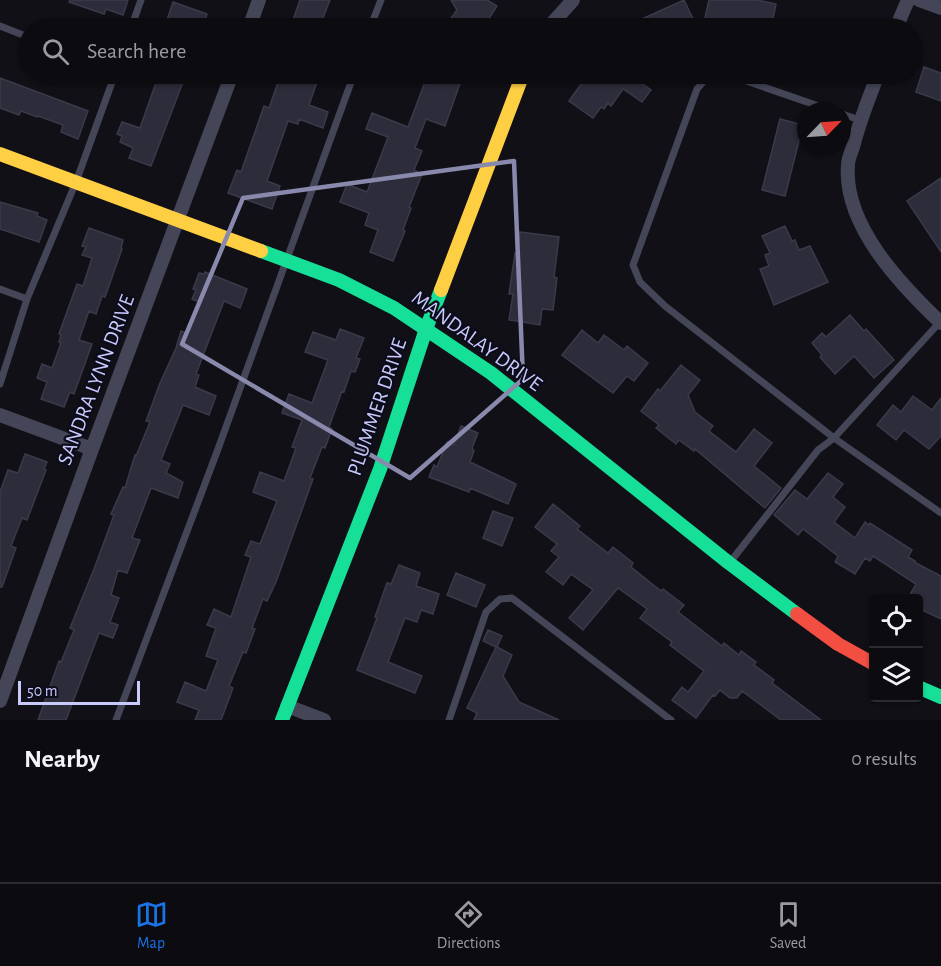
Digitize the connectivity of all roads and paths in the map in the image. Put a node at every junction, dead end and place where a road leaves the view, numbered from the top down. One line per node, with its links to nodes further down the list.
1 (141, 0): 8 (lane)
2 (260, 0): 9 (street)
3 (381, 0): 10 (lane)
4 (573, 0): 11 (street)
5 (908, 0): 12 (street)
6 (919, 0): 7 (street)
7 (941, 8)
8 (135, 18)
9 (253, 18)
10 (374, 18)
11 (557, 18)
12 (900, 18)
13 (0, 26): 14 (lane)
14 (18, 33)
15 (111, 84): 26 (lane)
16 (228, 84): 27 (street, SANDRA LYNN DRIVE)
17 (350, 84): 28 (lane)
18 (519, 84): 32 (street, PLUMMER DRIVE)
19 (701, 84): 35 (lane)
20 (755, 84): 22 (lane)
21 (874, 84): 24 (street)
22 (807, 102)
23 (851, 117): 24 (lane)
24 (860, 120): 31 (street)
25 (0, 154): 26 (street, MANDALAY DRIVE)
26 (76, 182): 27 (street, MANDALAY DRIVE); 30 (lane)
27 (178, 220): 28 (street, MANDALAY DRIVE); 36 (street, SANDRA LYNN DRIVE)
28 (285, 260): 32 (street, MANDALAY DRIVE); 45 (lane)
29 (0, 289): 30 (lane)
30 (27, 299): 33 (lane)
31 (940, 322): 35 (lane)
32 (426, 329): 38 (street, MANDALAY DRIVE); 44 (street, PLUMMER DRIVE)
33 (0, 384)
34 (0, 415): 36 (street)
35 (834, 438): 37 (lane); 38 (lane)
36 (92, 449): 40 (street, SANDRA LYNN DRIVE)
37 (941, 513)
38 (729, 563): 39 (street, MANDALAY DRIVE)
39 (869, 662)
40 (6, 664): 43 (street, SANDRA LYNN DRIVE)
41 (923, 689): 42 (street)
42 (941, 697)
43 (0, 701)
44 (287, 706): 46 (street, PLUMMER DRIVE); 47 (street)
45 (116, 720)
46 (282, 720)
47 (324, 720)
48 (449, 720): 49 (lane)
49 (671, 720)

